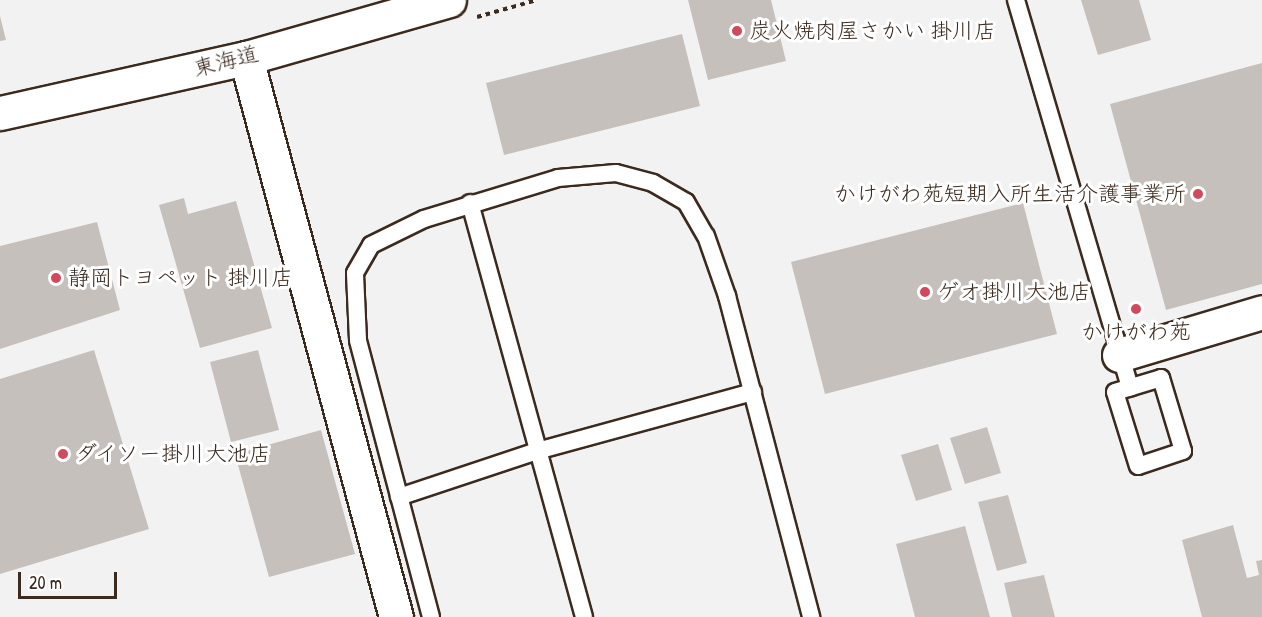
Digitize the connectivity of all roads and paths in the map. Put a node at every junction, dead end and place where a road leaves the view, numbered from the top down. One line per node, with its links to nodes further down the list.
1 (449, 0): 3 (street, 東海道)
2 (1016, 0): 7 (lane)
3 (246, 58): 4 (street, 東海道); 12 (street)
4 (0, 113)
5 (470, 203): 9 (lane); 10 (lane); 11 (lane)
6 (1262, 312): 7 (street)
7 (1119, 355): 8 (lane)
8 (1130, 388): 8 (lane)
9 (753, 392): 10 (lane); 15 (lane)
10 (537, 451): 11 (lane); 14 (lane)
11 (399, 497): 13 (lane)
12 (396, 617)
13 (431, 617)
14 (584, 617)
15 (811, 617)

